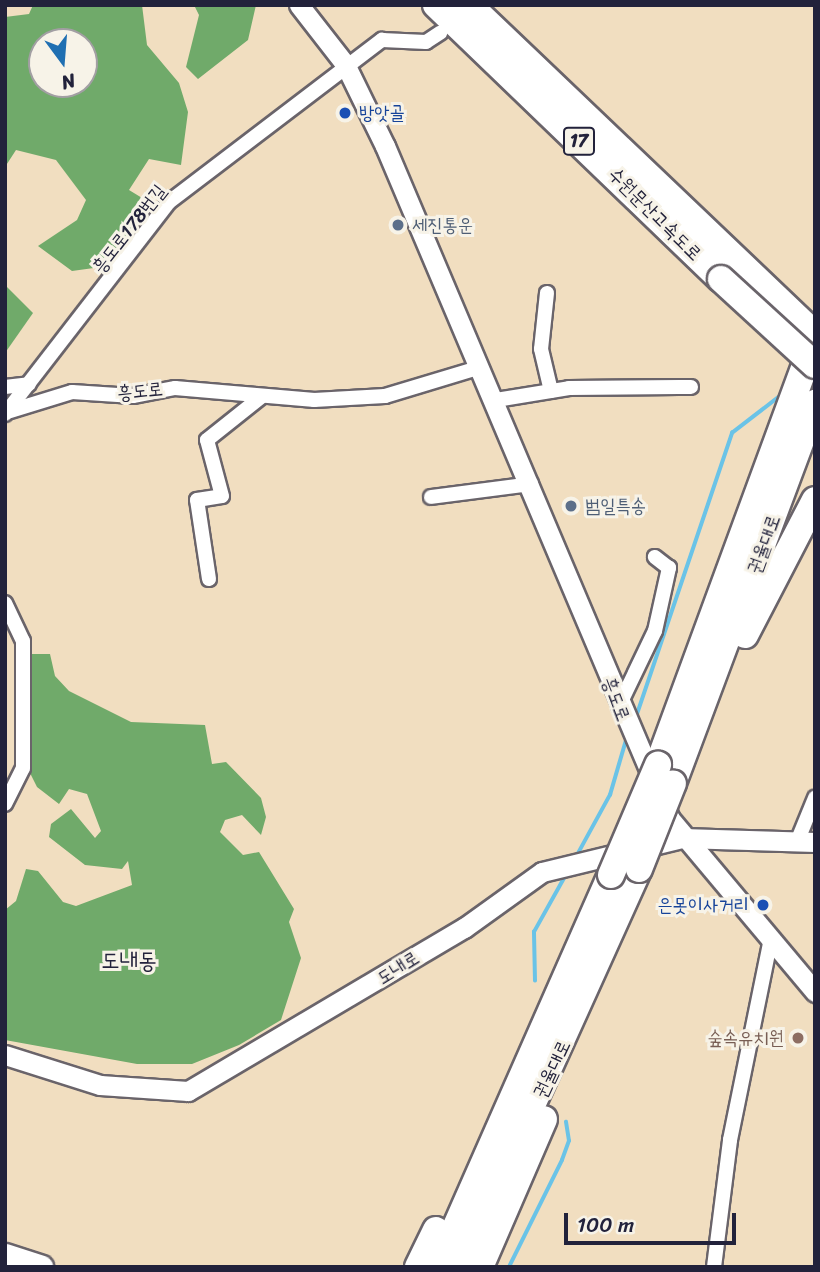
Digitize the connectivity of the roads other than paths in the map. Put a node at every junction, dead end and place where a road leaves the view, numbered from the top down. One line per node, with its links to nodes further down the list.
1 (299, 5): 6 (street, 흥도로)
2 (436, 5): 11 (highway, 수원문산고속도로 / 17, bridge)
3 (469, 5): 7 (highway, 수원문산고속도로 / 17)
4 (492, 5): 7 (highway)
5 (440, 33): 6 (street)
6 (345, 64): 12 (street, 흥도로); 13 (street, 흥도로178번길)
7 (723, 242): 9 (highway); 10 (highway, 수원문산고속도로 / 17)
8 (547, 293): 16 (street)
9 (815, 317)
10 (815, 337): 20 (highway)
11 (815, 365)
12 (481, 367): 17 (street, 흥도로); 18 (street, 흥도로)
13 (29, 384): 14 (street); 19 (street, 흥도로178번길)
14 (5, 387)
15 (691, 387): 16 (street)
16 (551, 391): 18 (street)
17 (261, 397): 19 (street, 흥도로); 25 (street)
18 (496, 400): 21 (street, 흥도로)
19 (6, 413)
20 (803, 416): 27 (highway, 권율대로); 29 (highway, 권율대로)
21 (531, 485): 22 (street); 28 (street, 흥도로)
22 (431, 497)
23 (815, 500): 27 (highway)
24 (655, 558): 28 (street)
25 (209, 579)
26 (5, 603): 31 (street)
27 (716, 676): 29 (highway, 권율대로)
28 (620, 709): 32 (street, 흥도로)
29 (665, 774): 35 (highway, 권율대로, bridge); 35 (highway, 권율대로, bridge)
30 (815, 798): 33 (street, 도내로)
31 (5, 804)
32 (682, 838): 33 (street, 도내로); 34 (street, 흥도로); 37 (street, 도내로)
33 (806, 842)
34 (771, 938): 36 (street, 흥도로); 44 (street)
35 (590, 956): 40 (highway); 41 (highway, 권율대로); 42 (highway, 권율대로); 43 (highway)
36 (815, 992)
37 (5, 1055)
38 (5, 1255): 39 (main road)
39 (41, 1267)
40 (418, 1267)
41 (438, 1267)
42 (459, 1267)
43 (480, 1267)
44 (714, 1267)

